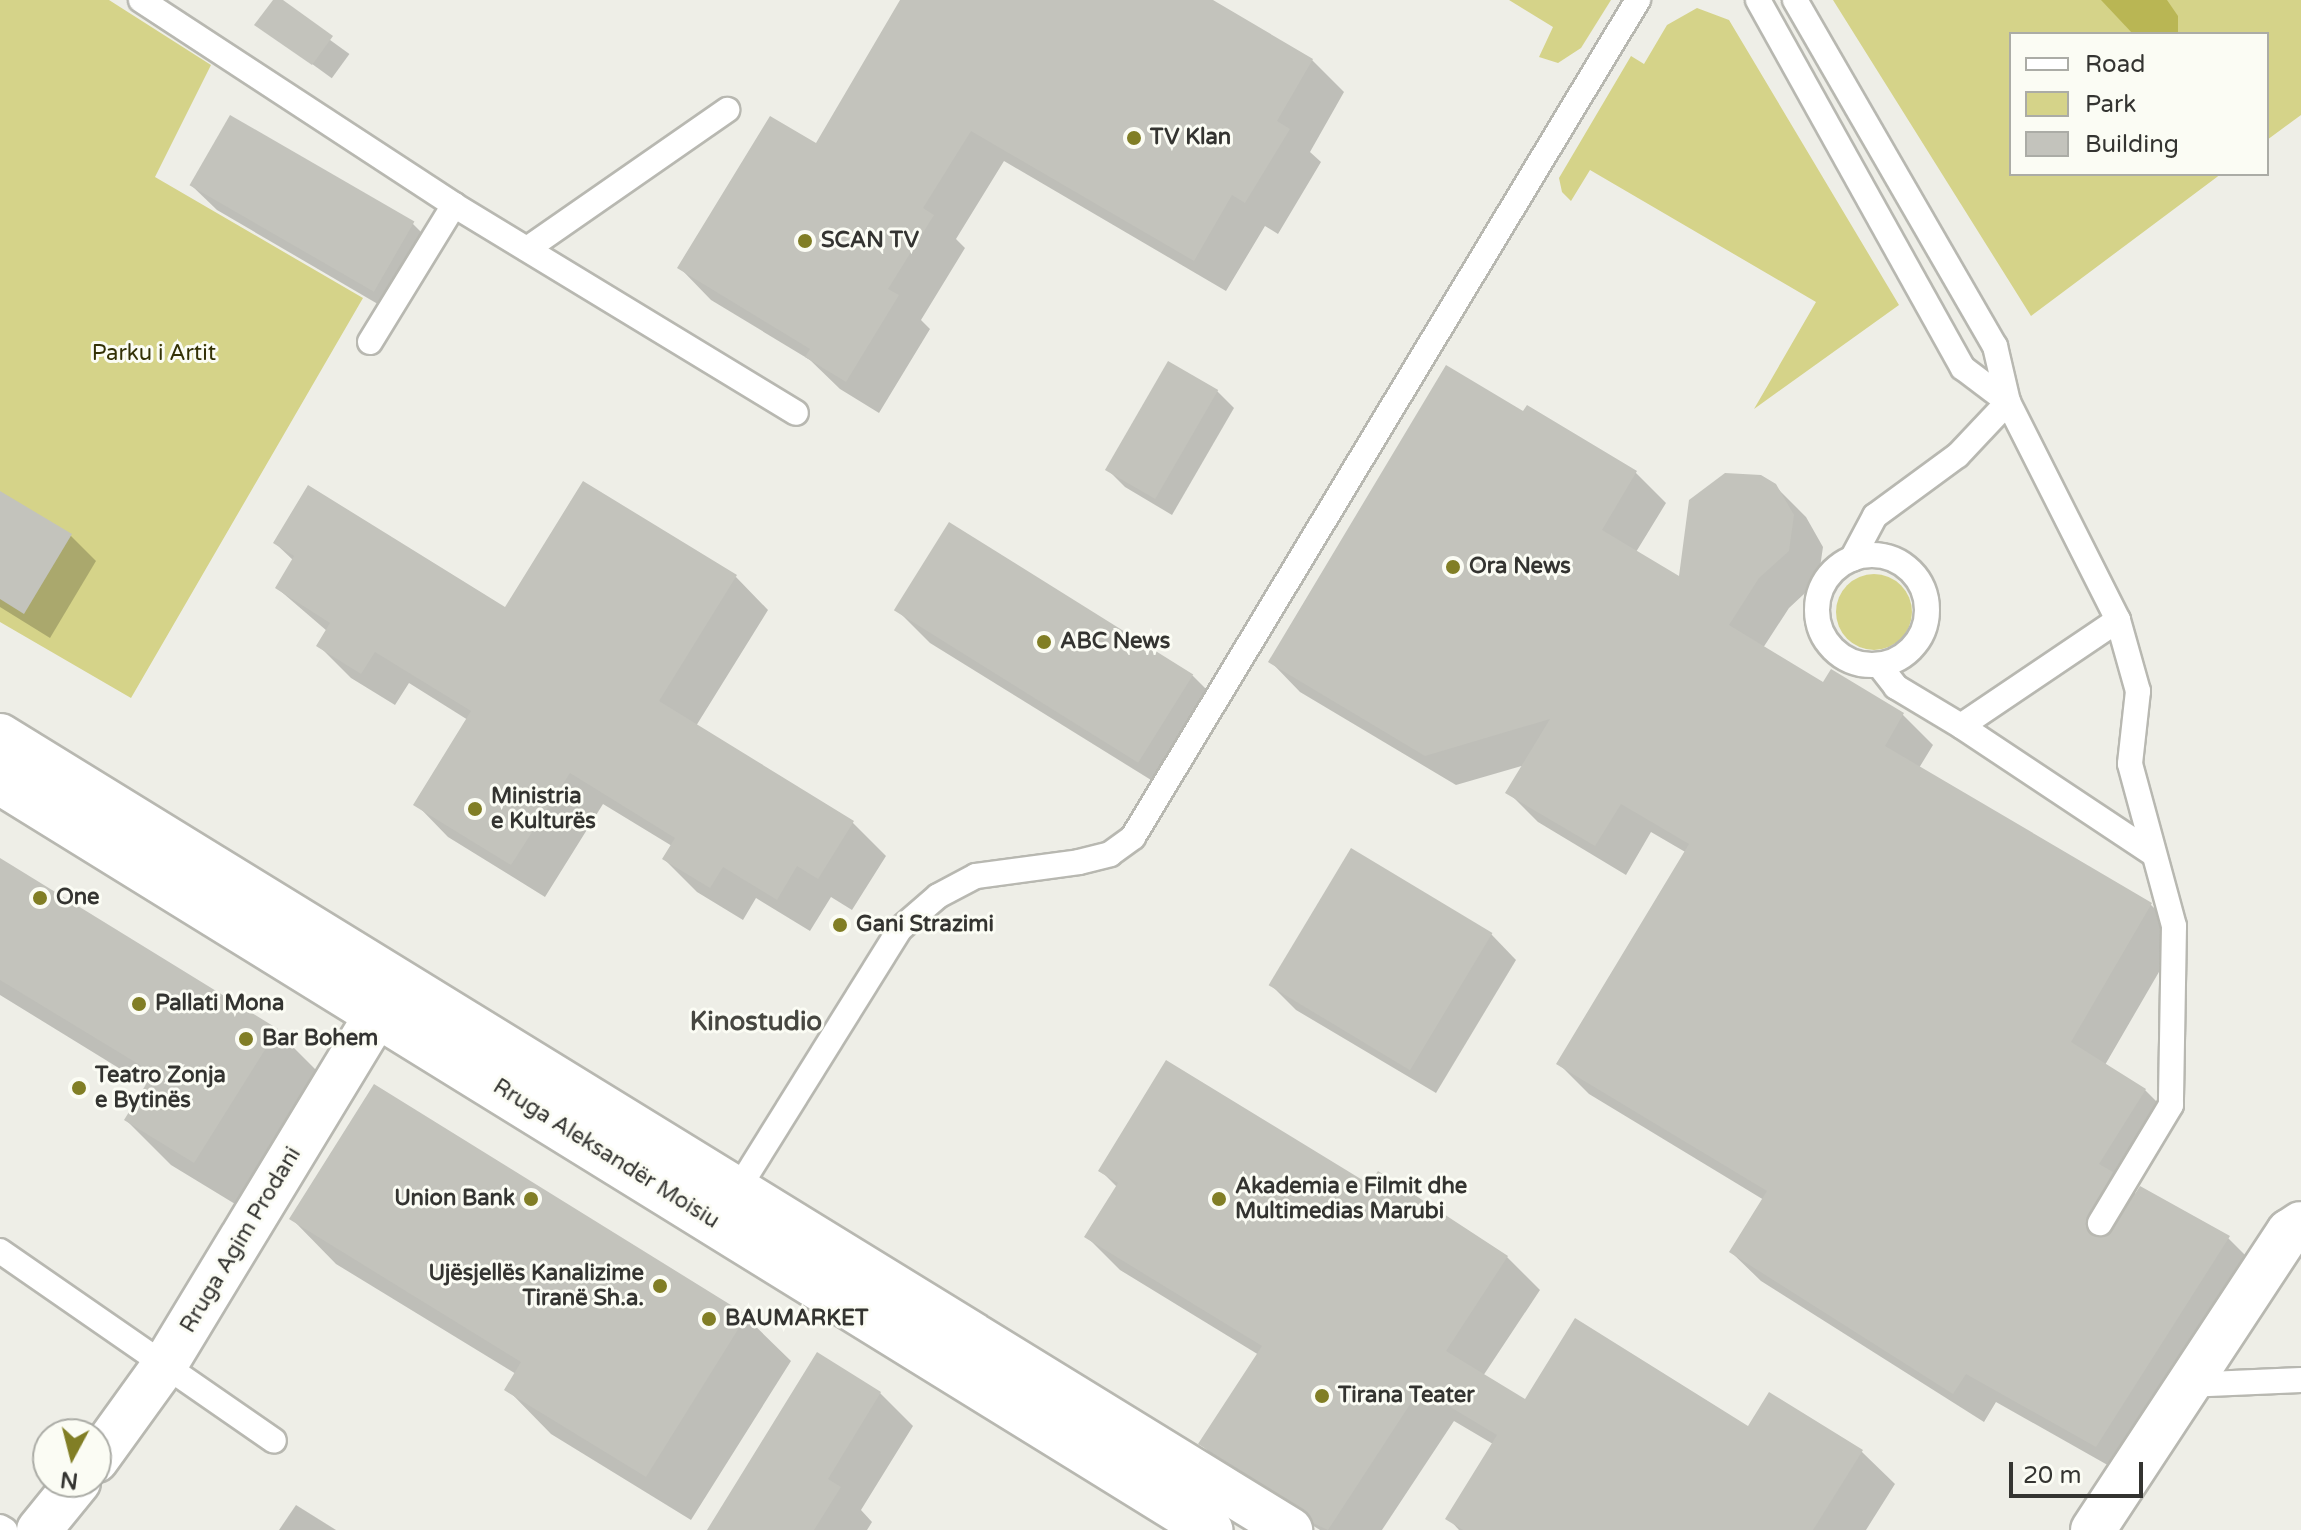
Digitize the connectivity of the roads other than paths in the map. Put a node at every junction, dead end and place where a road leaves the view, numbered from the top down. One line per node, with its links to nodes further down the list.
1 (141, 0): 6 (lane)
2 (1638, 0): 21 (lane)
3 (1758, 0): 8 (lane)
4 (1795, 0): 7 (lane)
5 (727, 110): 9 (lane)
6 (454, 205): 9 (lane); 10 (lane)
7 (1927, 228): 8 (lane); 11 (lane)
8 (1894, 247): 11 (lane)
9 (527, 249): 12 (lane)
10 (370, 342)
11 (2008, 402): 13 (lane); 14 (lane)
12 (796, 413)
13 (1852, 559): 15 (lane); 15 (lane)
14 (2118, 620): 16 (lane); 19 (lane)
15 (1879, 665): 16 (lane)
16 (1961, 726): 19 (lane)
17 (0, 736): 21 (main road, Rruga Aleksandër Moisiu)
18 (0, 782): 20 (main road, Rruga Aleksandër Moisiu)
19 (2151, 852): 22 (lane)
20 (378, 1013): 21 (main road, Rruga Aleksandër Moisiu); 25 (main road, Rruga Agim Prodani)
21 (727, 1207): 32 (main road, Rruga Aleksandër Moisiu); 35 (main road, Rruga Aleksandër Moisiu)
22 (2100, 1223)
23 (2301, 1224): 27 (main road)
24 (0, 1251): 25 (lane)
25 (166, 1363): 28 (main road, Rruga Agim Prodani); 29 (lane)
26 (2301, 1380): 27 (lane)
27 (2186, 1385): 36 (main road)
28 (112, 1438)
29 (274, 1441)
30 (65, 1498): 34 (main road)
31 (0, 1527): 33 (lane)
32 (1202, 1528)
33 (5, 1530)
34 (39, 1530)
35 (1290, 1530)
36 (2093, 1530)

